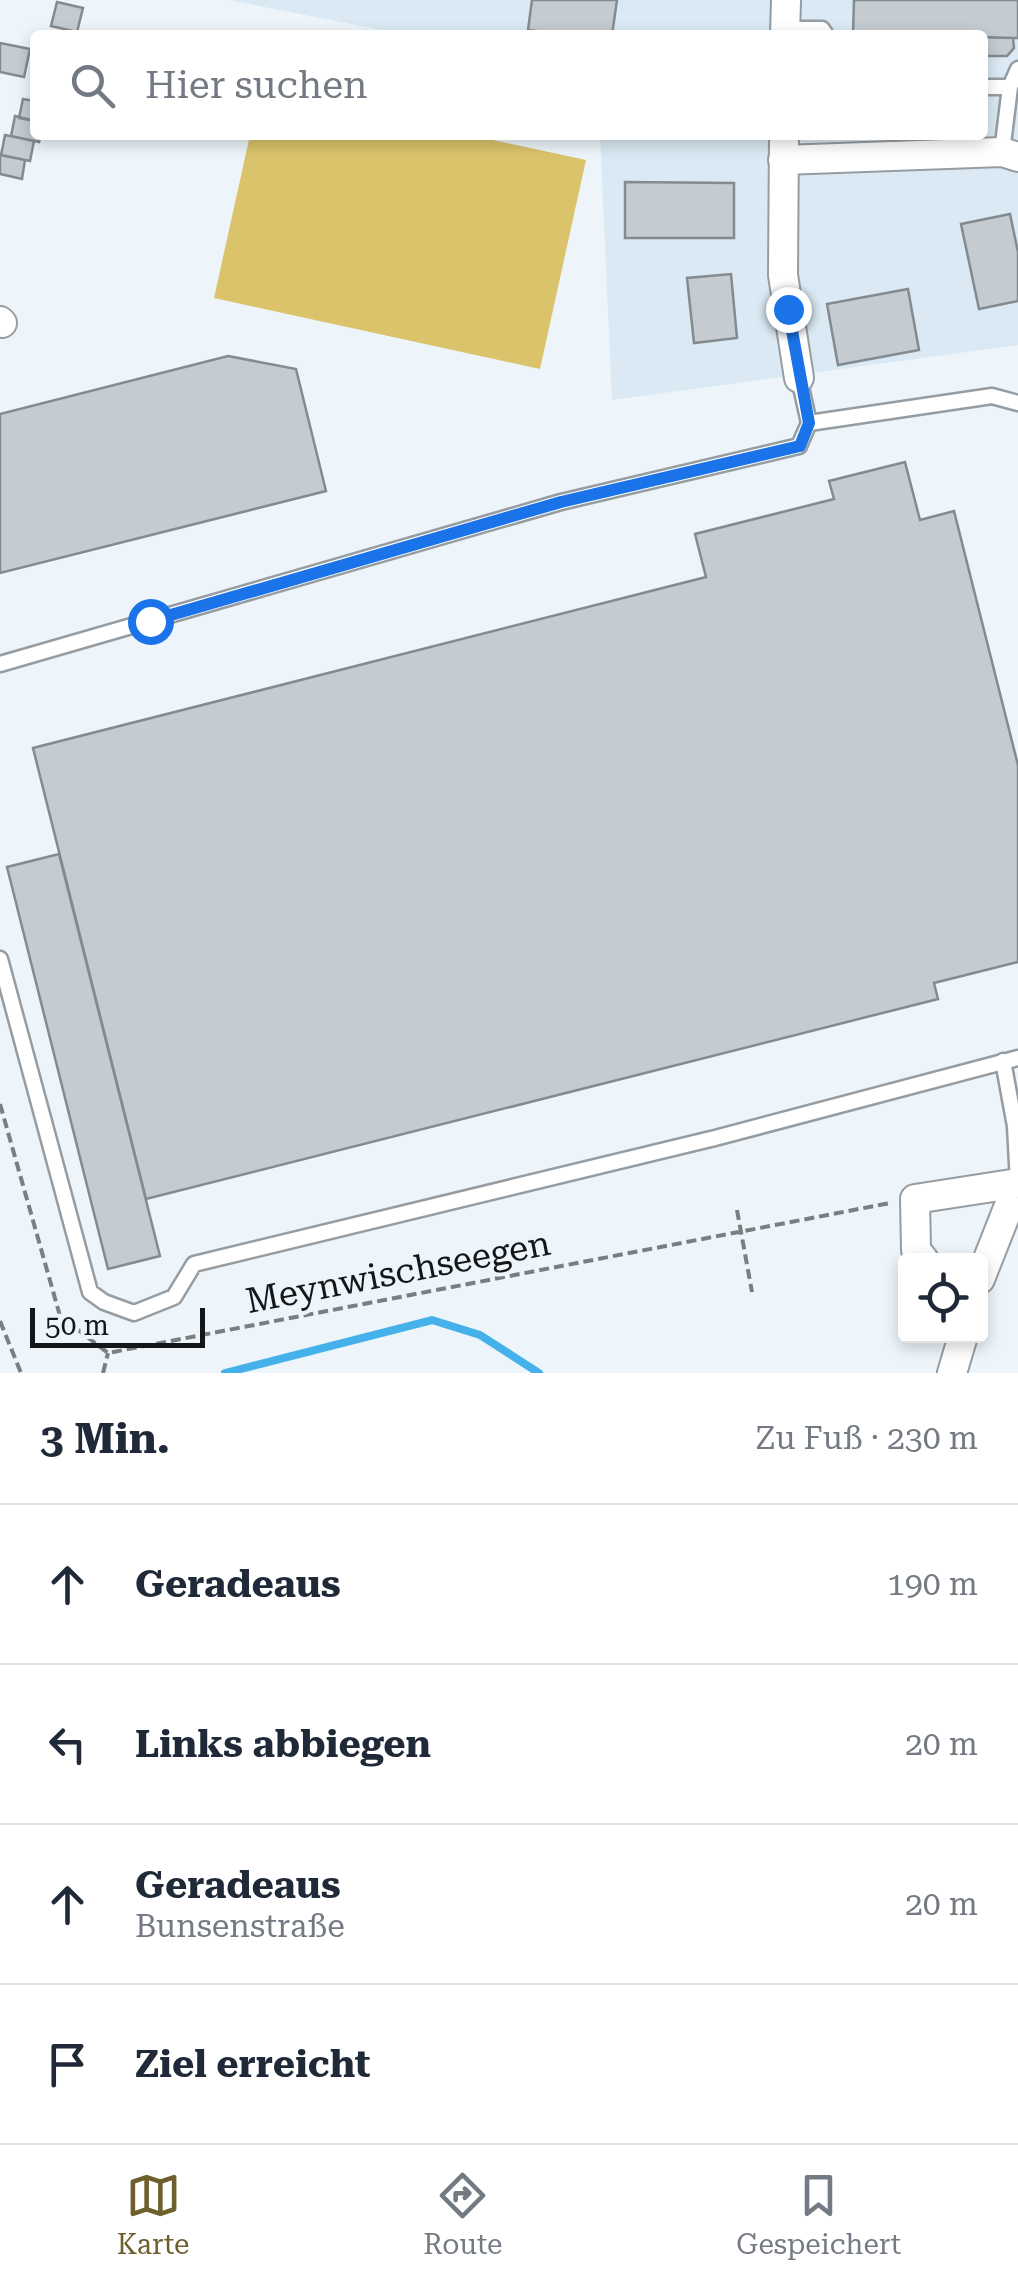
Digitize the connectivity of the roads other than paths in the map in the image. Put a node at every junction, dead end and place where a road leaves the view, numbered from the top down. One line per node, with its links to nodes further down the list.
1 (786, 0): 2 (street)
2 (785, 30)
3 (1018, 70): 5 (lane)
4 (988, 86): 5 (lane)
5 (1010, 87): 7 (lane)
6 (783, 148): 7 (street); 8 (street)
7 (1010, 154)
8 (799, 378): 10 (lane)
9 (1018, 403): 10 (lane)
10 (809, 423): 11 (lane)
11 (0, 664)
12 (0, 959): 13 (lane)
13 (1011, 1059): 14 (lane)
14 (1018, 1183): 15 (street); 16 (street)
15 (918, 1253)
16 (988, 1259)
17 (961, 1343): 18 (street)
18 (952, 1373)

